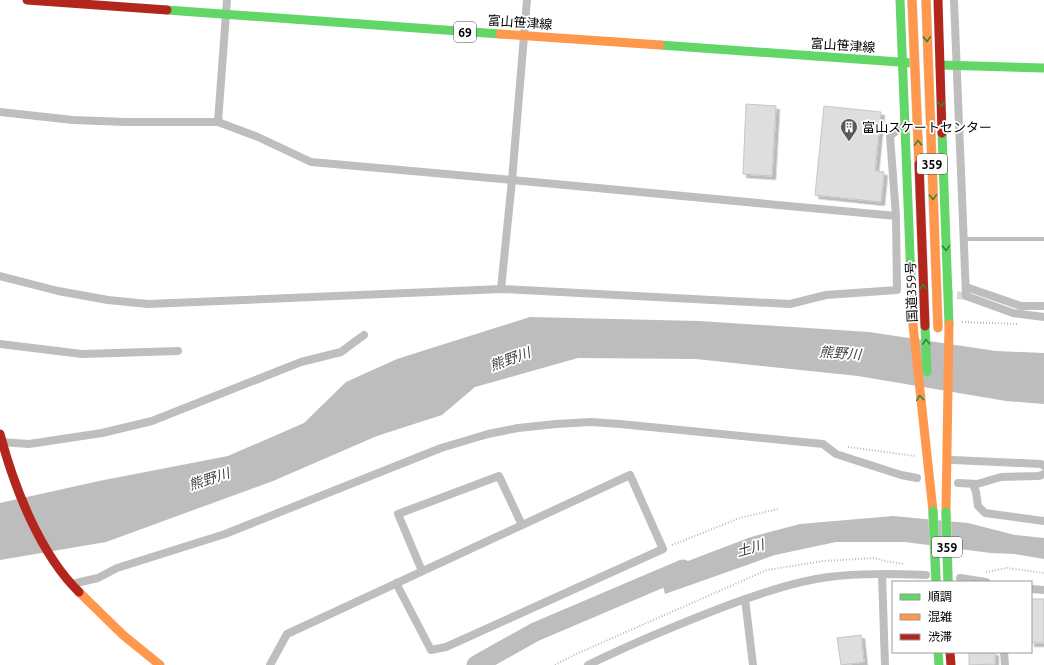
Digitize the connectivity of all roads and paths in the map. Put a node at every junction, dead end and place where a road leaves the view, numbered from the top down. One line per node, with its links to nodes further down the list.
1 (27, 0): 9 (main road, 富山笹津線 / 69)
2 (227, 0): 9 (street)
3 (527, 0): 10 (street)
4 (900, 0): 11 (main road)
5 (912, 0): 37 (main road, 国道359号 / 359, one-way to 5, bridge)
6 (926, 0): 30 (main road, 国道359号 / 359, one-way to 30, bridge)
7 (938, 0): 12 (main road)
8 (954, 0): 13 (street)
9 (226, 14): 10 (main road, 富山笹津線 / 69); 16 (street)
10 (524, 36): 11 (main road, 富山笹津線 / 69); 18 (street)
11 (903, 62): 12 (main road, 富山笹津線 / 69); 17 (main road)
12 (940, 65): 13 (main road, 富山笹津線); 36 (main road, one-way to 36)
13 (956, 65): 14 (main road, 富山笹津線); 20 (street)
14 (1044, 68)
15 (0, 112): 16 (street)
16 (218, 122): 18 (street)
17 (906, 124): 19 (street); 37 (main road, one-way to 17)
18 (512, 180): 19 (street); 24 (street)
19 (896, 216): 24 (street)
20 (964, 239): 21 (lane); 23 (street)
21 (1044, 239)
22 (0, 276): 24 (street)
23 (966, 287): 25 (street); 26 (street)
24 (500, 288)
25 (1044, 306)
26 (1044, 317)
27 (962, 322): 28 (path)
28 (1022, 324)
29 (364, 335): 34 (street)
30 (939, 335)
31 (0, 344): 32 (street)
32 (178, 351)
33 (939, 351): 36 (main road, 359)
34 (1, 441): 52 (main road)
35 (845, 447): 37 (path)
36 (946, 451): 54 (main road, 359, bridge)
37 (926, 453): 53 (main road, 359, bridge)
38 (953, 460): 39 (street)
39 (1044, 466)
40 (1044, 474): 43 (street)
41 (918, 478): 52 (street)
42 (958, 483): 43 (street)
43 (973, 484): 45 (street)
44 (778, 509): 47 (path)
45 (1044, 521)
46 (522, 525): 47 (street); 48 (street); 48 (street)
47 (663, 549): 56 (street)
48 (422, 571): 56 (street)
49 (882, 574): 50 (street); 59 (street); 67 (street)
50 (926, 575)
51 (960, 578): 55 (street)
52 (69, 581): 63 (main road)
53 (936, 581)
54 (948, 581)
55 (980, 581)
56 (396, 583): 64 (street)
57 (1032, 589): 58 (street)
58 (1044, 590)
59 (746, 599): 65 (street); 66 (street)
60 (938, 653): 68 (main road)
61 (950, 653): 69 (main road)
62 (1004, 653): 70 (street)
63 (160, 665)
64 (270, 665)
65 (588, 665)
66 (753, 665)
67 (885, 665)
68 (939, 665)
69 (951, 665)
70 (1005, 665)

